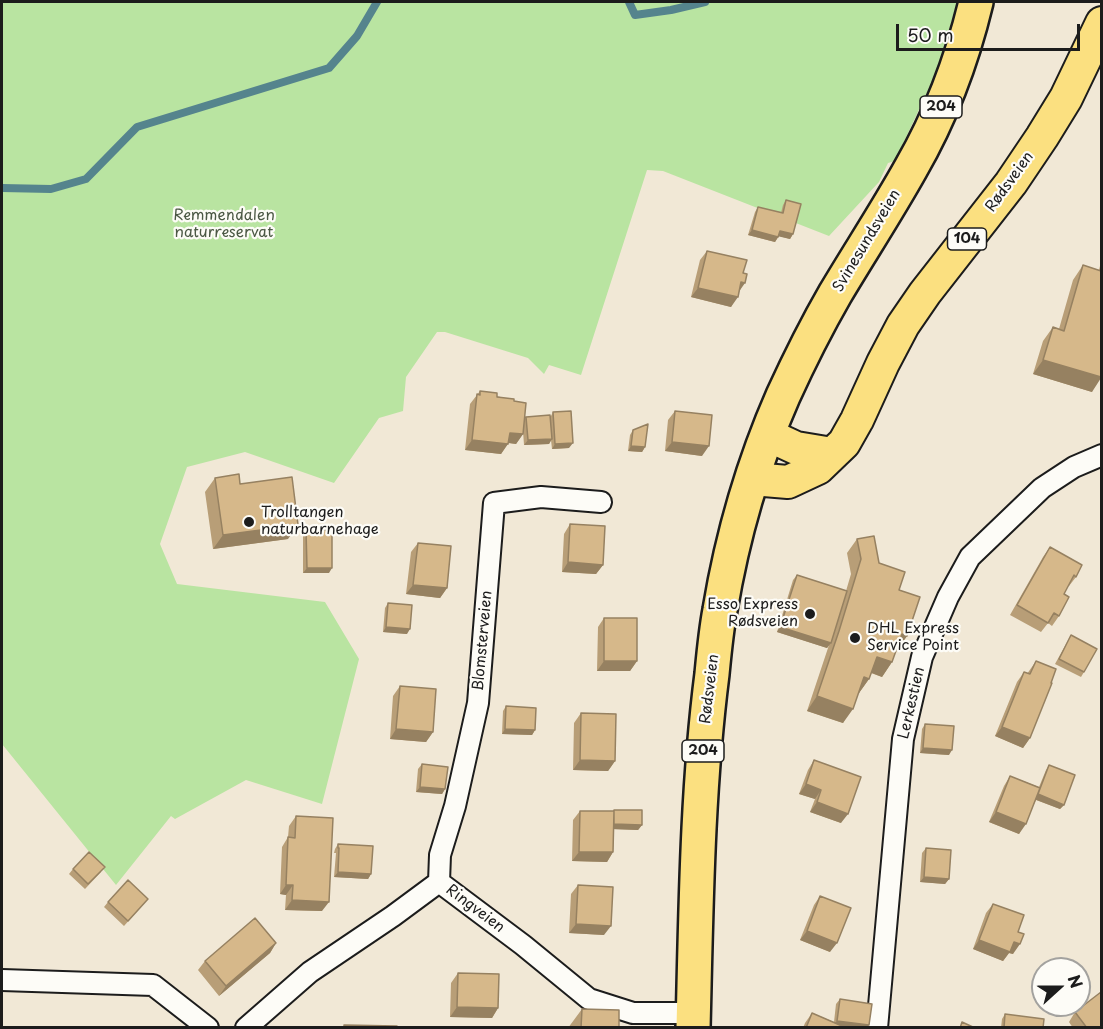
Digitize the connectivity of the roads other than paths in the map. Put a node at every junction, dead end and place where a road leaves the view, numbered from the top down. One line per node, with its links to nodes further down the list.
1 (976, 2): 3 (highway, Svinesundsveien / 204)
2 (1101, 23): 4 (main road, Rødsveien / 104)
3 (768, 435): 4 (main road); 6 (highway, Svinesundsveien / 204)
4 (832, 454): 6 (main road, Rødsveien / 104)
5 (1101, 455): 13 (street, Lerkestien)
6 (752, 479): 10 (highway, Rødsveien / 204)
7 (601, 502): 8 (street, Blomsterveien)
8 (439, 882): 10 (street, Ringveien); 12 (street, Ringveien)
9 (2, 980): 11 (street)
10 (693, 1020)
11 (208, 1028)
12 (246, 1028)
13 (877, 1028)

